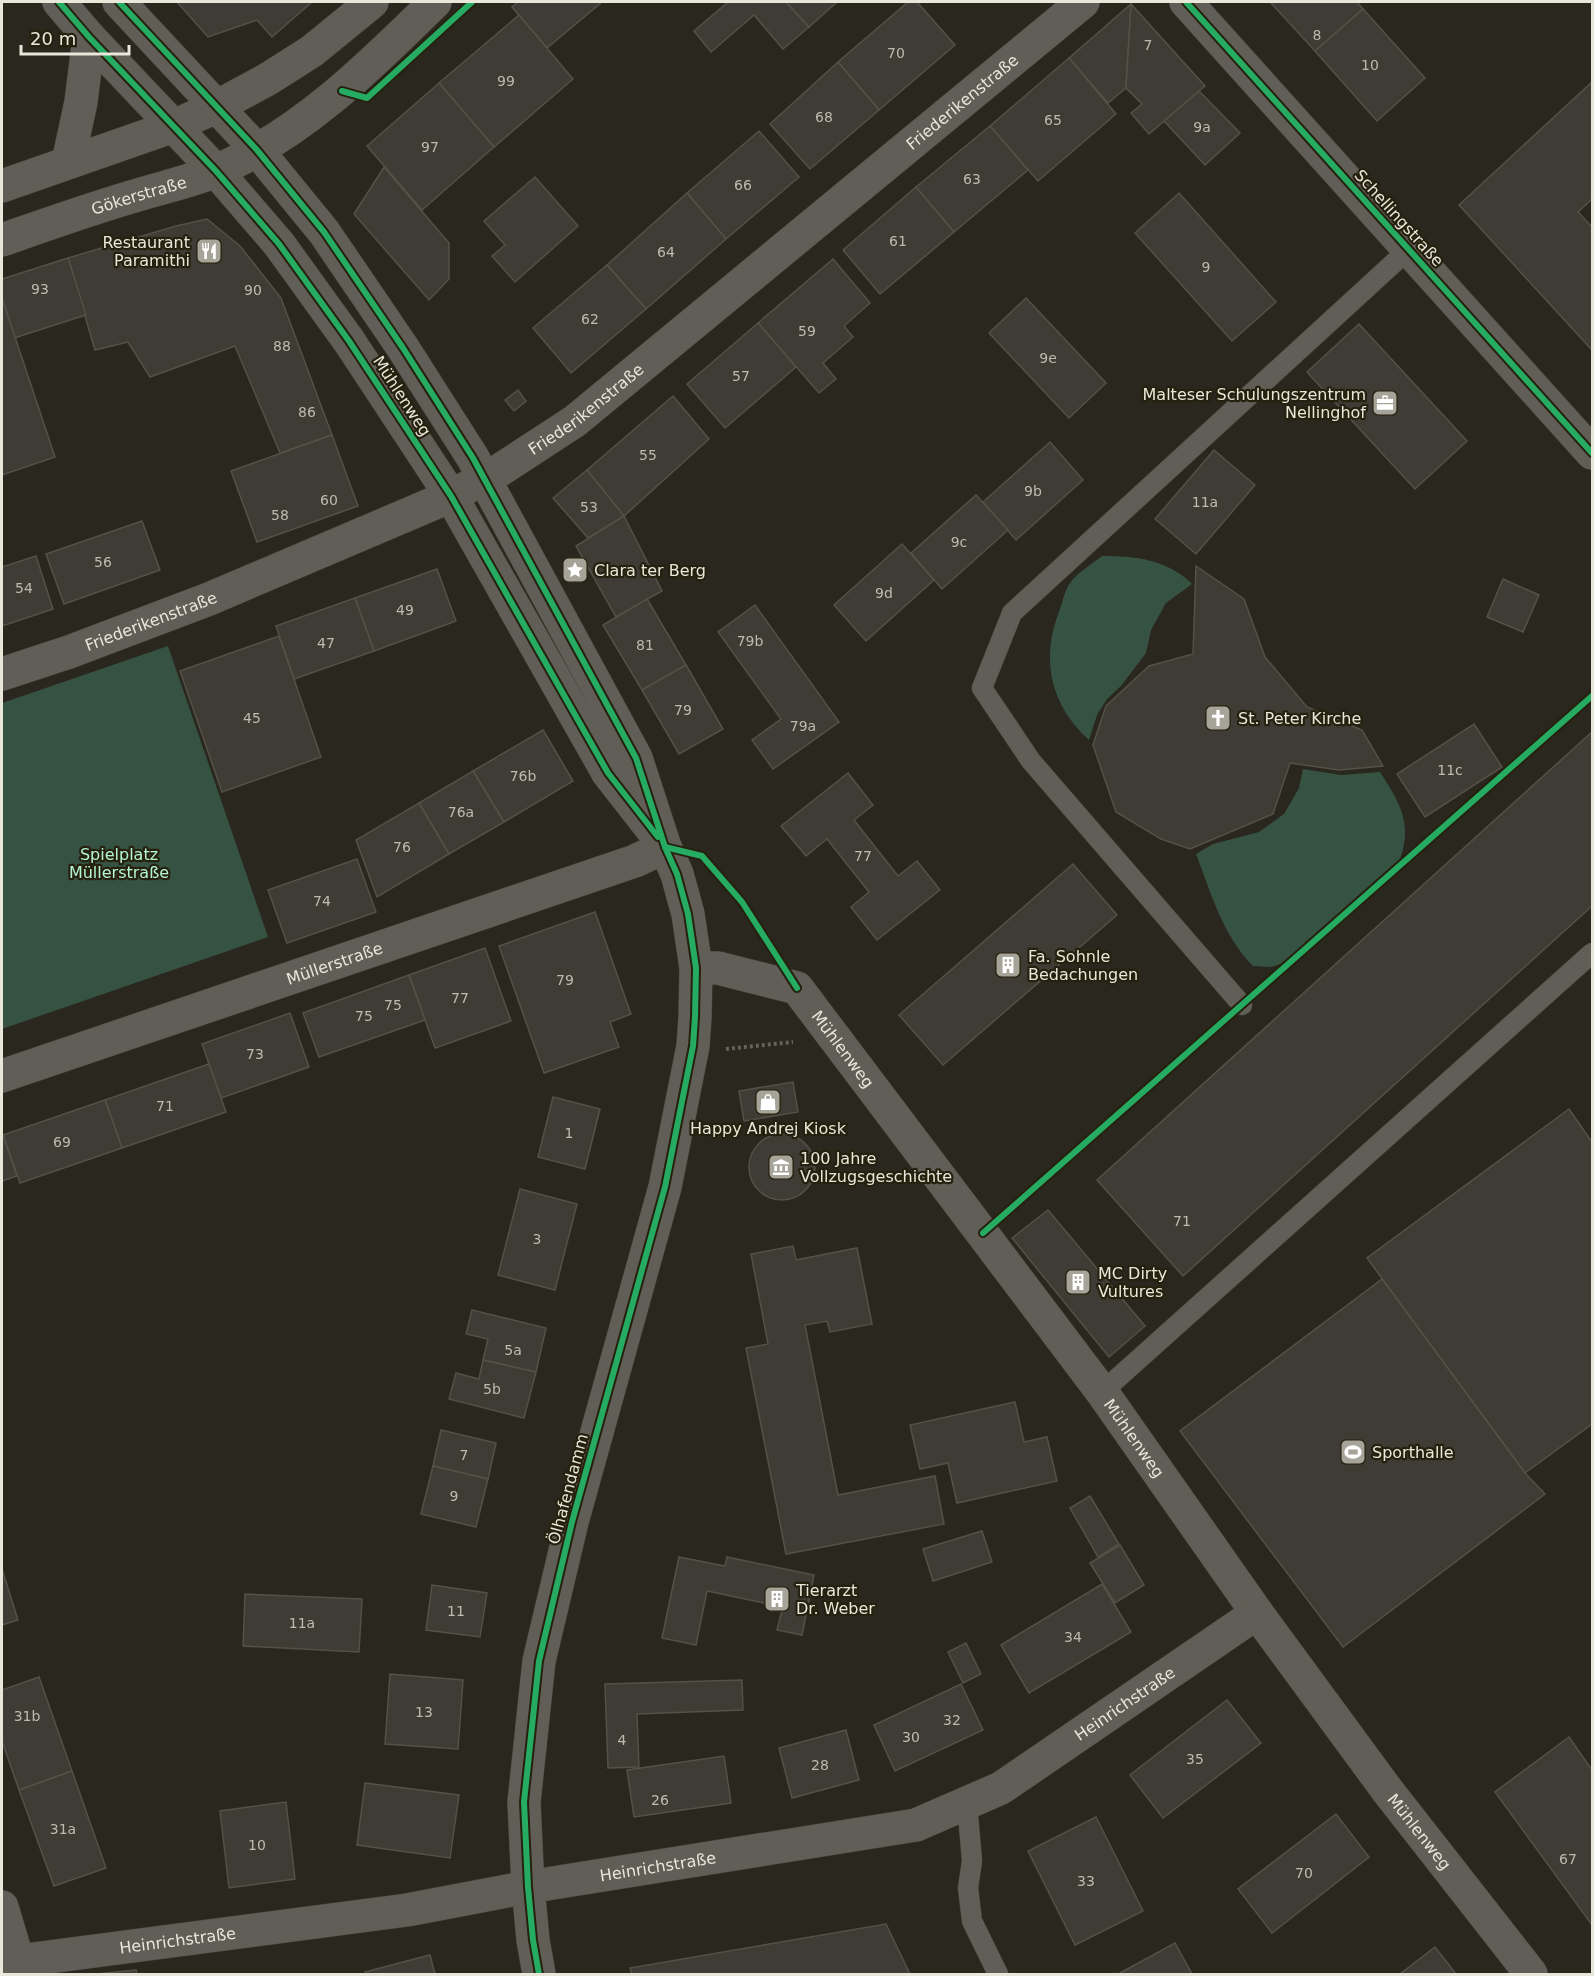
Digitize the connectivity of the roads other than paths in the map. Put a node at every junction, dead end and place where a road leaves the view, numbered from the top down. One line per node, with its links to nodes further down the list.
1 (60, 2): 7 (street, Mühlenweg)
2 (119, 2): 8 (street, Mühlenweg)
3 (372, 2): 8 (street)
4 (435, 2): 10 (street, Gökerstraße)
5 (1083, 2): 17 (street, Friederikenstraße)
6 (1186, 2): 15 (street, Schellingstraße)
7 (89, 37): 9 (street, Mühlenweg); 11 (street)
8 (218, 106): 9 (street); 10 (street, Mühlenweg)
9 (174, 126): 11 (street); 12 (street, Mühlenweg)
10 (257, 150): 12 (street, Gökerstraße); 17 (street, Mühlenweg)
11 (68, 162): 13 (street)
12 (216, 171): 14 (street, Gökerstraße); 18 (street, Mühlenweg)
13 (2, 186)
14 (2, 240)
15 (1409, 249): 16 (street, Schellingstraße); 23 (lane)
16 (1593, 453)
17 (485, 479): 18 (street, Friederikenstraße); 20 (street, Mühlenweg)
18 (450, 496): 19 (street, Friederikenstraße); 20 (street, Mühlenweg)
19 (2, 674)
20 (665, 847): 22 (street, Mühlenweg); 25 (street, Müllerstraße)
21 (1593, 953): 26 (lane)
22 (696, 968): 24 (street, Mühlenweg); 26 (street, Mühlenweg)
23 (1242, 1005)
24 (694, 1032): 29 (street, Ölhafendamm)
25 (2, 1076)
26 (1102, 1392): 27 (street, Mühlenweg)
27 (1257, 1613): 28 (street, Heinrichstraße); 34 (street, Mühlenweg)
28 (968, 1803): 29 (street, Heinrichstraße); 33 (lane)
29 (528, 1887): 31 (street, Heinrichstraße); 32 (street, Ölhafendamm)
30 (2, 1907): 31 (street)
31 (13, 1968)
32 (539, 1974)
33 (998, 1974)
34 (1531, 1974)

